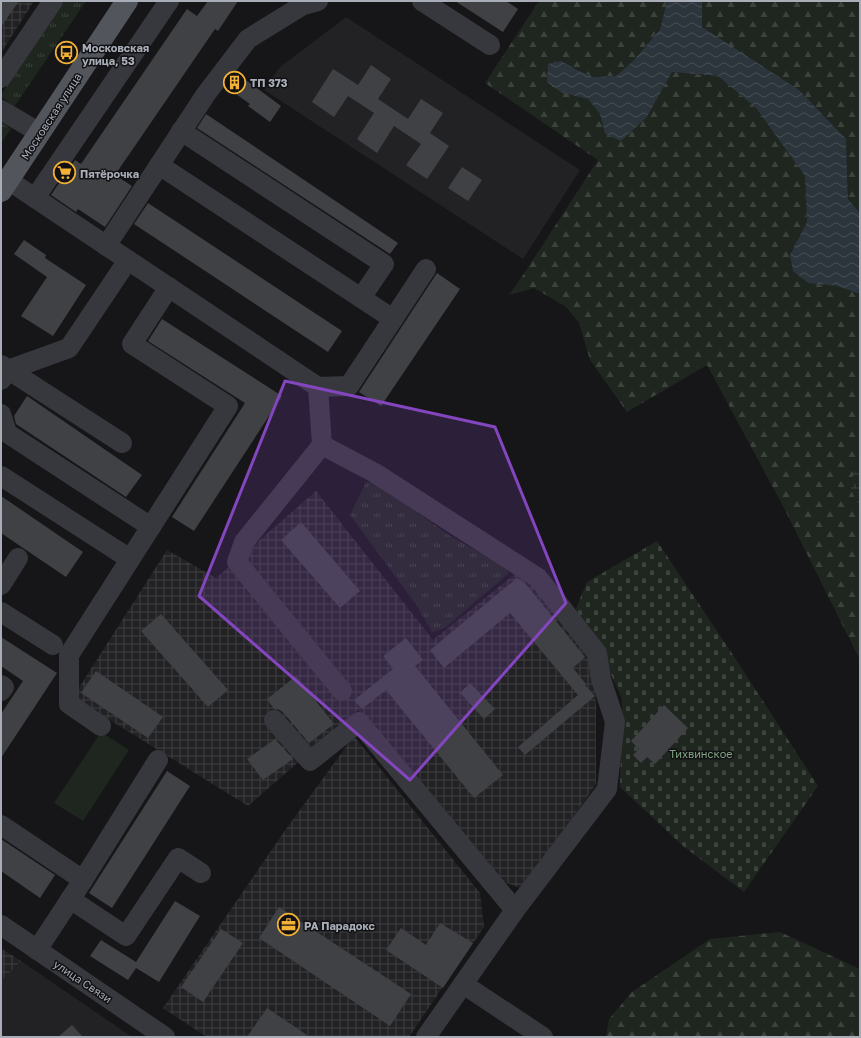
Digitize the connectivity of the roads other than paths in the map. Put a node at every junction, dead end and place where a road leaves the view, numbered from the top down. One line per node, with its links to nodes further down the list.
1 (52, 1): 7 (street)
2 (127, 1): 10 (main road, Московская улица)
3 (168, 1): 13 (street)
4 (422, 1): 6 (street)
5 (306, 2): 9 (street)
6 (490, 45)
7 (1, 78)
8 (1, 110): 10 (street)
9 (181, 131): 11 (street); 18 (street)
10 (40, 133): 12 (main road, Московская улица)
11 (159, 165): 14 (street); 18 (street)
12 (5, 186): 13 (street)
13 (35, 198): 14 (street)
14 (106, 246): 15 (street)
15 (128, 260): 17 (street); 20 (street)
16 (426, 269): 19 (street)
17 (169, 287): 21 (street); 26 (street)
18 (361, 298): 19 (street)
19 (393, 319): 21 (street)
20 (3, 372): 23 (street)
21 (318, 387): 24 (street)
22 (1, 414): 26 (street)
23 (122, 443)
24 (322, 445): 34 (street); 42 (street)
25 (1, 476): 28 (street)
26 (151, 527): 28 (street)
27 (18, 558): 29 (street)
28 (130, 559): 31 (street)
29 (1, 585)
30 (1, 612): 31 (street)
31 (62, 651): 36 (street)
32 (1, 685): 33 (street)
33 (1, 691)
34 (342, 691)
35 (274, 720): 42 (street)
36 (101, 726)
37 (158, 760): 40 (street)
38 (1, 825): 40 (street)
39 (201, 873): 41 (street)
40 (83, 880): 41 (street)
41 (70, 899): 44 (street)
42 (515, 910): 45 (street)
43 (1, 925): 44 (street, улица Связи)
44 (37, 950): 46 (street, улица Связи)
45 (463, 984): 47 (street); 48 (street)
46 (164, 1037)
47 (426, 1037)
48 (543, 1037)

